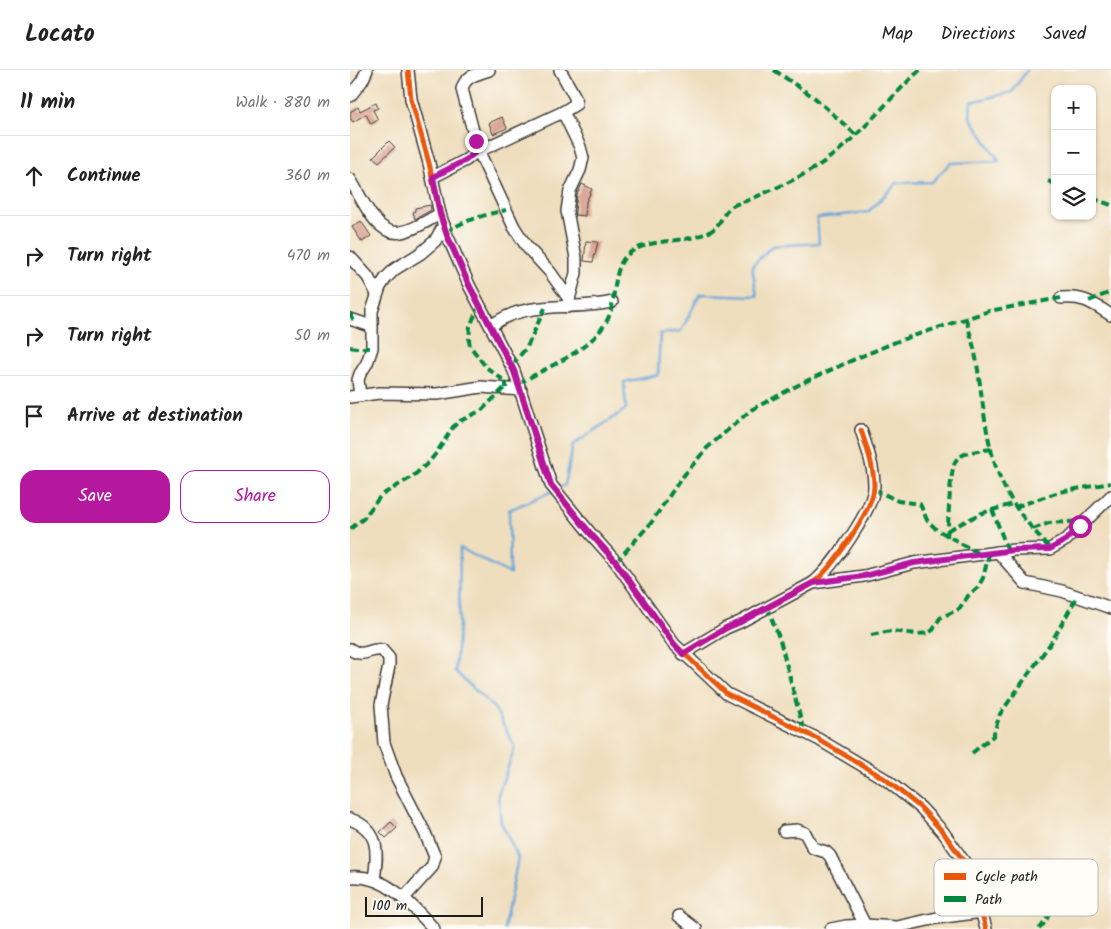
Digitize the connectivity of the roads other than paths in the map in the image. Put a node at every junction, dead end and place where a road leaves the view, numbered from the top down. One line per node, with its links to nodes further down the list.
1 (367, 70): 5 (street)
2 (408, 70): 8 (street)
3 (489, 70): 7 (street)
4 (560, 70): 6 (street)
5 (350, 96)
6 (563, 112): 7 (street); 16 (street)
7 (478, 151): 8 (street); 16 (street)
8 (433, 177): 10 (street)
9 (350, 179): 10 (street)
10 (440, 214): 11 (street)
11 (444, 225): 13 (street); 20 (street)
12 (350, 258): 13 (street)
13 (377, 294): 19 (street)
14 (1061, 298): 17 (street)
15 (612, 302): 16 (street)
16 (568, 303): 20 (street)
17 (1111, 315)
18 (350, 320): 19 (street)
19 (371, 326): 22 (street)
20 (492, 326): 21 (street)
21 (521, 390): 22 (street); 29 (street)
22 (355, 396)
23 (861, 430): 26 (street)
24 (1111, 496): 25 (street)
25 (998, 552): 26 (street); 27 (street)
26 (813, 583): 29 (street)
27 (1111, 608)
28 (350, 649): 35 (street)
29 (683, 654): 32 (street)
30 (350, 819): 34 (street)
31 (784, 831): 40 (street)
32 (961, 859)
33 (350, 878): 34 (street)
34 (374, 880): 35 (street)
35 (403, 899): 41 (street)
36 (679, 916): 42 (street)
37 (967, 916): 39 (street)
38 (983, 916): 44 (street)
39 (938, 924): 40 (street)
40 (865, 925): 43 (street)
41 (434, 929)
42 (696, 929)
43 (833, 929)
44 (986, 929)

